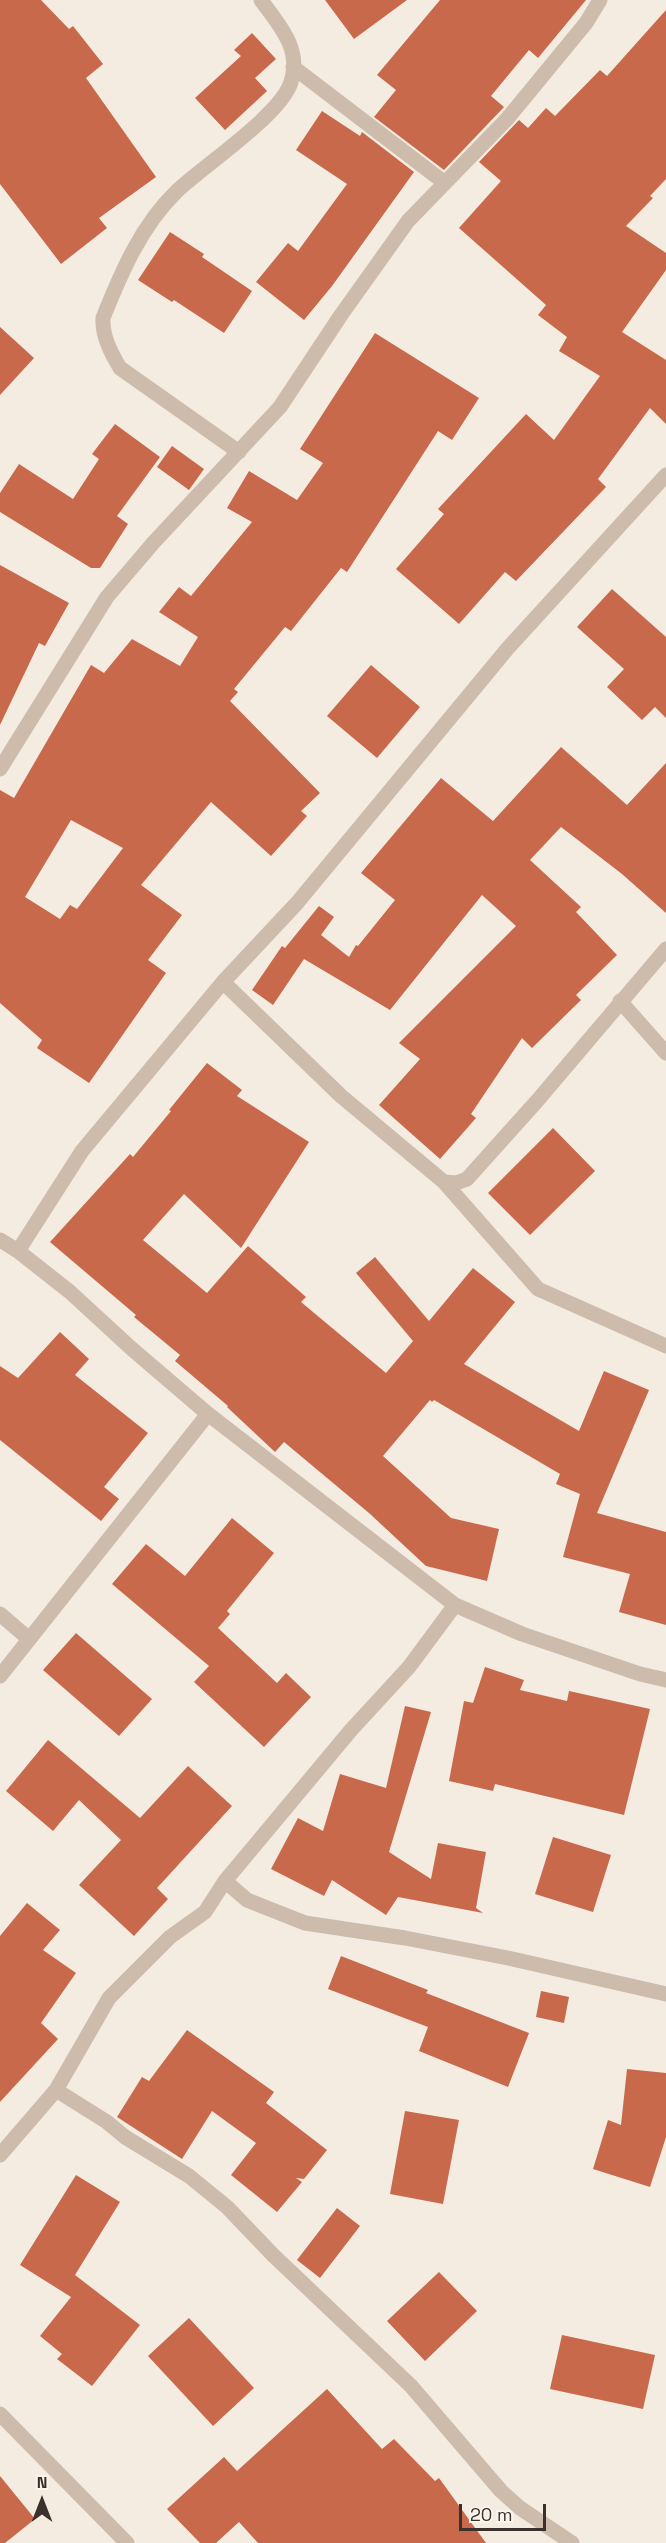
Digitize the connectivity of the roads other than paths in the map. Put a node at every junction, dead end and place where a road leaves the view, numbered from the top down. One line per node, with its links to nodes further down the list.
1 (261, 0): 3 (street)
2 (600, 0): 4 (street)
3 (293, 67): 4 (street); 5 (street)
4 (445, 183): 5 (street)
5 (239, 452): 7 (street)
6 (666, 475): 9 (street)
7 (0, 769)
8 (666, 948): 10 (street)
9 (223, 982): 12 (street); 14 (street)
10 (620, 1001): 11 (street); 12 (street)
11 (666, 1053)
12 (444, 1182): 15 (street)
13 (0, 1240): 14 (street)
14 (18, 1251): 16 (street)
15 (666, 1346)
16 (208, 1414): 17 (street); 19 (street)
17 (455, 1605): 21 (street); 22 (street)
18 (0, 1614): 19 (street)
19 (29, 1639): 20 (street)
20 (0, 1676)
21 (666, 1680)
22 (225, 1881): 23 (street); 24 (street)
23 (666, 1994)
24 (56, 2090): 25 (street); 28 (street)
25 (0, 2155)
26 (0, 2414): 27 (street)
27 (127, 2543)
28 (572, 2543)

